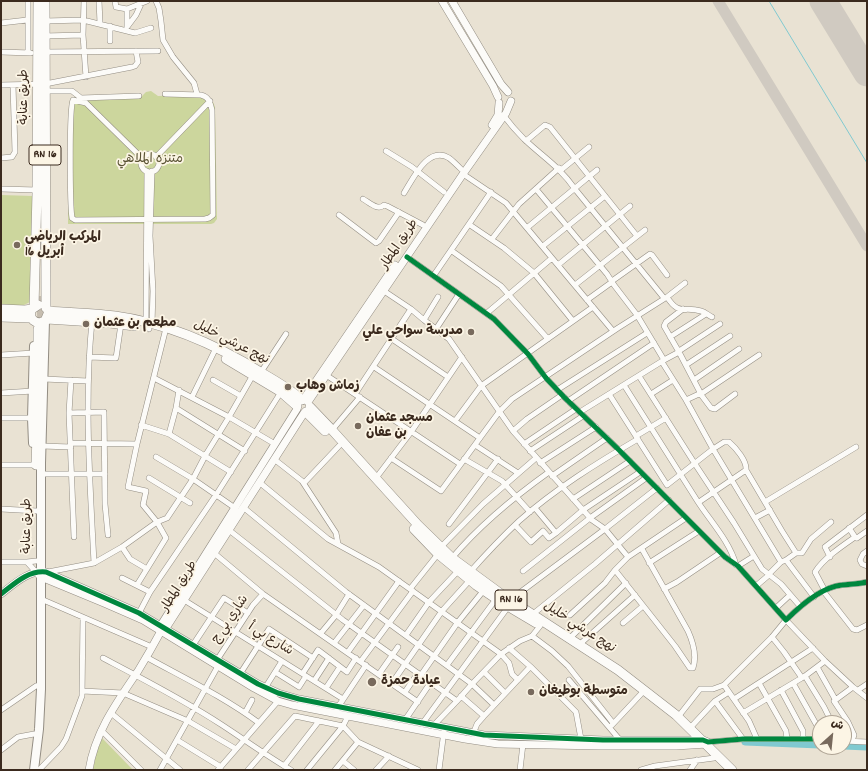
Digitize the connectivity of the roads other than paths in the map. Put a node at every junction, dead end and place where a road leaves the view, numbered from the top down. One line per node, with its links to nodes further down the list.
1 (28, 1): 13 (street)
2 (38, 1): 28 (highway, طريق عنابة / RN 16)
3 (45, 1): 15 (highway, طريق عنابة / RN 16)
4 (84, 1): 14 (street)
5 (99, 1): 18 (street)
6 (115, 1): 11 (street)
7 (156, 1): 38 (street)
8 (442, 1): 16 (main road)
9 (452, 1): 12 (main road)
10 (144, 2): 11 (street); 20 (street)
11 (127, 9): 20 (street)
12 (462, 17): 16 (main road); 30 (main road)
13 (27, 20): 17 (street); 28 (street)
14 (83, 20): 15 (street); 18 (street); 22 (street)
15 (45, 21): 23 (highway, طريق عنابة / RN 16)
16 (454, 21): 31 (main road)
17 (1, 23)
18 (100, 23): 19 (street)
19 (110, 26): 20 (street); 24 (street)
20 (127, 28): 21 (street)
21 (151, 28)
22 (83, 35): 23 (street); 29 (street)
23 (44, 36): 28 (highway, طريق عنابة / RN 16)
24 (110, 41)
25 (136, 51): 26 (street); 29 (street); 32 (street)
26 (158, 51)
27 (1, 52): 28 (street)
28 (37, 52): 29 (street); 35 (highway, طريق عنابة / RN 16)
29 (84, 52): 32 (street)
30 (484, 54): 31 (main road); 36 (main road)
31 (476, 59): 40 (main road)
32 (86, 77): 35 (street)
33 (1, 85): 34 (street)
34 (13, 85): 35 (street); 48 (street)
35 (42, 86): 39 (street); 60 (highway, طريق عنابة / RN 16); 107 (highway, طريق عنابة / RN 16)
36 (508, 92): 40 (main road); 42 (main road)
37 (165, 94): 38 (street)
38 (198, 94): 41 (street)
39 (140, 96)
40 (499, 100): 42 (main road); 54 (main road, طريق المطار)
41 (210, 101): 47 (street); 73 (street)
42 (511, 101): 43 (main road, طريق المطار)
43 (504, 116): 44 (street); 54 (main road, طريق المطار)
44 (526, 141): 50 (street); 51 (street)
45 (589, 147): 50 (street)
46 (386, 151): 55 (street)
47 (156, 157): 49 (street); 53 (street)
48 (1, 158)
49 (142, 158): 53 (street); 73 (street)
50 (575, 158): 51 (street); 56 (street)
51 (560, 169): 58 (street); 59 (street)
52 (597, 170): 56 (street)
53 (149, 171): 73 (street)
54 (462, 171): 55 (street); 61 (main road, طريق المطار); 62 (street); 86 (main road, طريق المطار)
55 (418, 172): 61 (street); 63 (street)
56 (590, 176): 59 (street); 64 (street)
57 (1, 189): 60 (street)
58 (536, 189): 67 (street); 69 (street)
59 (575, 189): 67 (street); 68 (street)
60 (37, 192): 107 (highway, طريق عنابة / RN 16)
61 (444, 192): 74 (main road, طريق المطار)
62 (491, 192): 69 (street); 75 (street)
63 (404, 193)
64 (605, 196): 68 (street); 72 (street)
65 (363, 199): 70 (street)
66 (630, 206): 72 (street)
67 (552, 207): 76 (street); 78 (street)
68 (590, 208): 76 (street); 77 (street)
69 (513, 210): 78 (street); 81 (street)
70 (399, 212): 71 (street); 74 (street)
71 (339, 215)
72 (620, 215): 77 (street); 80 (street)
73 (149, 219): 118 (street)
74 (423, 225): 86 (main road, طريق المطار)
75 (470, 225): 81 (street); 85 (street)
76 (568, 226): 82 (street); 83 (street)
77 (606, 226): 82 (street); 84 (street)
78 (528, 227): 83 (street)
79 (645, 230): 80 (street)
80 (637, 236): 84 (street)
81 (492, 239): 91 (street)
82 (583, 244): 88 (street); 90 (street)
83 (543, 246): 87 (street)
84 (622, 247): 88 (street); 89 (street)
85 (452, 251): 92 (street); 99 (street)
86 (405, 255): 92 (street); 97 (main road, طريق المطار); 142 (main road, طريق المطار)
87 (552, 258): 90 (street); 91 (street)
88 (600, 264): 94 (street); 96 (street)
89 (636, 264): 93 (street); 94 (street); 101 (street)
90 (558, 265): 96 (street)
91 (534, 273): 99 (street); 115 (street)
92 (434, 275): 98 (street)
93 (667, 275)
94 (612, 281): 102 (street); 110 (street)
95 (685, 283): 101 (street)
96 (575, 285): 102 (street)
97 (384, 291): 105 (street); 142 (main road, طريق المطار)
98 (459, 294): 108 (street); 119 (street)
99 (509, 294): 108 (street); 127 (street)
100 (438, 297): 113 (street)
101 (665, 298): 106 (street); 110 (street)
102 (588, 300): 103 (street)
103 (593, 307): 115 (street); 120 (street)
104 (1, 309): 107 (highway)
105 (412, 309): 113 (street); 126 (street)
106 (683, 309): 109 (street); 125 (street)
107 (41, 312): 111 (highway, نهج عرشي خليل); 114 (highway, نهج عرشي خليل / RN 16); 118 (highway, نهج عرشي خليل / RN 16); 132 (main road); 147 (main road); 218 (highway, طريق عنابة)
108 (487, 313): 133 (street)
109 (706, 314): 112 (street); 125 (street)
110 (637, 315): 120 (street); 122 (street)
111 (1, 317)
112 (712, 317)
113 (424, 320): 119 (street)
114 (92, 321): 116 (highway, نهج عرشي خليل / RN 16); 136 (street)
115 (573, 321): 127 (street)
116 (121, 324): 118 (highway, نهج عرشي خليل / RN 16); 136 (street)
117 (720, 324): 131 (street)
118 (149, 325): 121 (highway, نهج عرشي خليل / RN 16); 141 (highway, نهج عرشي خليل / RN 16)
119 (436, 329): 137 (street)
120 (613, 331): 146 (street)
121 (165, 332): 130 (highway, نهج عرشي خليل / RN 16); 145 (street)
122 (647, 333): 128 (street); 156 (street)
123 (286, 334): 141 (street)
124 (730, 336): 139 (street)
125 (670, 337): 131 (street)
126 (392, 339): 140 (street); 144 (street)
127 (548, 339): 133 (street)
128 (654, 343): 138 (street); 170 (street)
129 (739, 349): 152 (street)
130 (214, 352): 141 (highway, نهج عرشي خليل / RN 16); 167 (street)
131 (679, 352): 138 (street); 139 (street)
132 (34, 353): 134 (street); 157 (main road)
133 (528, 354): 146 (street); 154 (street)
134 (1, 355)
135 (759, 355): 165 (street)
136 (89, 357): 149 (street)
137 (462, 357): 144 (street); 154 (street)
138 (663, 361): 143 (street); 151 (street)
139 (686, 365): 152 (street)
140 (374, 367): 160 (street); 171 (street)
141 (257, 373): 158 (highway, نهج عرشي خليل / RN 16); 166 (street); 172 (highway, نهج عرشي خليل / RN 16)
142 (324, 374): 160 (street); 172 (main road, طريق المطار)
143 (640, 376): 153 (street); 162 (street)
144 (448, 377): 171 (street)
145 (154, 378): 155 (street); 183 (street)
146 (546, 378): 156 (street); 176 (street)
147 (44, 379): 148 (street); 202 (main road)
148 (70, 380): 149 (street); 174 (street)
149 (88, 380): 175 (street)
150 (213, 380): 166 (street)
151 (673, 380): 162 (street); 169 (street)
152 (694, 380): 165 (street)
153 (624, 385): 161 (street); 185 (street)
154 (481, 386): 176 (street); 182 (street)
155 (179, 390): 167 (street); 173 (street)
156 (557, 390): 164 (street)
157 (33, 391): 159 (street); 180 (main road)
158 (281, 392): 172 (highway, نهج عرشي خليل / RN 16); 190 (street)
159 (1, 393)
160 (355, 394): 168 (street)
161 (609, 394): 177 (street); 194 (street)
162 (651, 394): 181 (street)
163 (735, 394): 165 (street)
164 (562, 395): 170 (street); 187 (street)
165 (701, 395): 169 (street)
166 (241, 396): 178 (street)
167 (192, 397): 178 (street)
168 (360, 397): 186 (street); 188 (street)
169 (686, 400): 205 (street)
170 (568, 401): 177 (street)
171 (430, 405): 182 (street); 188 (street)
172 (303, 406): 186 (highway, نهج عرشي خليل / RN 16); 198 (main road, طريق المطار); 203 (highway, نهج عرشي خليل / RN 16); 213 (main road, طريق المطار)
173 (176, 408): 189 (street); 191 (street)
174 (69, 412): 175 (street); 200 (street)
175 (88, 412): 195 (street); 196 (street)
176 (499, 412): 187 (street); 192 (street)
177 (580, 412): 184 (street); 199 (street); 208 (street)
178 (229, 417): 189 (street); 190 (street)
179 (1, 418): 180 (street)
180 (32, 418): 218 (main road)
181 (666, 418): 185 (street); 220 (street)
182 (455, 422): 192 (street)
183 (141, 425): 191 (street); 197 (street)
184 (596, 427): 193 (street); 217 (street)
185 (651, 428): 194 (street); 232 (street)
186 (332, 430): 234 (highway, نهج عرشي خليل / RN 16)
187 (513, 431): 199 (street)
188 (411, 432): 211 (street); 219 (street)
189 (218, 433): 207 (street); 209 (street)
190 (256, 433): 198 (street); 207 (street)
191 (170, 434): 209 (street)
192 (480, 438): 201 (street)
193 (607, 438): 206 (street); 231 (street)
194 (637, 438): 206 (street); 241 (street)
195 (88, 443): 196 (street); 200 (street); 229 (street)
196 (105, 443): 197 (street); 230 (street)
197 (137, 444): 265 (street)
198 (275, 444): 254 (main road, طريق المطار)
199 (524, 444): 208 (street)
200 (71, 445): 202 (street); 228 (street)
201 (475, 445): 214 (street); 215 (street)
202 (42, 446): 218 (main road)
203 (339, 446): 239 (street); 282 (highway, نهج عرشي خليل / RN 16)
204 (856, 447): 251 (street)
205 (713, 449): 220 (street); 222 (street); 237 (street)
206 (619, 450): 216 (street); 242 (street)
207 (244, 451): 223 (street)
208 (530, 451): 212 (street)
209 (205, 456): 223 (street); 236 (street)
210 (156, 457): 236 (street)
211 (391, 458): 219 (street); 234 (street)
212 (536, 458): 217 (street); 226 (street)
213 (274, 459): 238 (main road, طريق المطار); 239 (street)
214 (464, 459): 219 (street); 225 (street)
215 (498, 460): 225 (street); 226 (street)
216 (630, 461): 224 (street); 248 (street)
217 (540, 463): 231 (street)
218 (39, 464): 221 (street); 227 (main road, طريق عنابة); 259 (main road, طريق عنابة)
219 (460, 464)
220 (694, 464): 232 (street); 244 (street)
221 (1, 465)
222 (746, 470): 237 (street); 251 (street)
223 (231, 472): 245 (street)
224 (640, 472): 235 (street); 257 (street)
225 (488, 473): 240 (street); 267 (street)
226 (518, 473): 240 (street)
227 (41, 474): 228 (street); 303 (main road, طريق عنابة)
228 (72, 474): 229 (street); 276 (street)
229 (89, 474): 230 (street); 295 (street)
230 (105, 474): 275 (street)
231 (550, 474): 242 (street); 246 (street)
232 (681, 474): 241 (street); 250 (street)
233 (149, 478): 247 (street)
234 (376, 478): 282 (highway, نهج عرشي خليل / RN 16)
235 (646, 478): 243 (street); 262 (street)
236 (193, 479): 245 (street); 247 (street)
237 (731, 480): 244 (street); 264 (street)
238 (259, 482): 253 (main road, طريق المطار); 278 (street)
239 (304, 483): 278 (street)
240 (505, 484): 246 (street); 282 (street)
241 (667, 485): 243 (street)
242 (562, 486): 248 (street); 255 (street)
243 (658, 489): 249 (street); 270 (street)
244 (714, 492): 250 (street); 287 (street)
245 (216, 495): 254 (street); 316 (street)
246 (515, 496): 260 (street); 290 (street)
247 (181, 498): 252 (street); 265 (street)
248 (573, 499): 257 (street)
249 (669, 500): 263 (street); 279 (street)
250 (699, 502): 297 (street)
251 (765, 502): 258 (street)
252 (190, 503)
253 (244, 507): 271 (main road, طريق المطار); 319 (street)
254 (235, 508): 348 (main road, طريق المطار)
255 (535, 508): 260 (street); 274 (street)
256 (1, 509): 259 (street)
257 (583, 510): 262 (street); 274 (street)
258 (770, 510): 264 (street); 286 (street)
259 (37, 511): 291 (main road, طريق عنابة)
260 (530, 512): 268 (street)
261 (867, 515): 269 (street)
262 (590, 518): 270 (street); 300 (street)
263 (686, 518): 272 (street); 281 (street)
264 (754, 518): 292 (street)
265 (157, 522): 280 (street); 299 (street)
266 (831, 522): 286 (street)
267 (449, 524)
268 (515, 525): 274 (street); 305 (street)
269 (849, 528): 289 (street); 289 (street)
270 (605, 529): 279 (street); 327 (street)
271 (229, 530): 284 (main road, طريق المطار); 337 (street)
272 (699, 531): 285 (street); 296 (street)
273 (867, 531): 277 (street)
274 (556, 533)
275 (108, 536)
276 (74, 537)
277 (857, 538)
278 (338, 544): 307 (street)
279 (618, 545): 288 (street); 336 (street)
280 (122, 547): 295 (street); 299 (street)
281 (642, 549): 288 (street); 296 (street)
282 (439, 551): 290 (highway, نهج عرشي خليل / RN 16); 302 (highway, نهج عرشي خليل / RN 16); 313 (street)
283 (867, 551): 298 (street)
284 (214, 553): 318 (street); 325 (main road, طريق المطار)
285 (720, 553): 297 (street); 312 (street)
286 (796, 553): 292 (street)
287 (754, 556): 297 (street); 304 (street)
288 (628, 557): 301 (street)
289 (830, 557): 315 (street)
290 (452, 558): 305 (highway, نهج عرشي خليل / RN 16)
291 (36, 561): 294 (street); 303 (main road, طريق عنابة)
292 (783, 561): 304 (street); 322 (street)
293 (1, 562): 294 (street)
294 (27, 562): 303 (street)
295 (94, 562): 303 (street)
296 (650, 563): 312 (street)
297 (737, 565): 311 (street)
298 (867, 566)
299 (147, 569): 310 (street)
300 (523, 570)
301 (615, 570): 309 (street); 338 (street)
302 (458, 571): 305 (highway, نهج عرشي خليل / RN 16); 326 (street)
303 (41, 573): 317 (main road); 324 (main road, طريق عنابة); 333 (main road); 348 (main road); 405 (main road, طريق عنابة)
304 (768, 575): 311 (street); 321 (street)
305 (470, 576): 314 (highway, نهج عرشي خليل / RN 16); 327 (highway, نهج عرشي خليل / RN 16); 332 (street)
306 (122, 578): 310 (street)
307 (399, 581): 313 (street); 335 (street)
308 (867, 582): 315 (street)
309 (626, 583): 320 (street); 356 (street)
310 (137, 585): 316 (street)
311 (756, 586): 331 (street)
312 (664, 588): 329 (street)
313 (411, 590): 326 (street); 343 (street)
314 (484, 590): 323 (highway, نهج عرشي خليل / RN 16); 342 (street)
315 (824, 591): 322 (street); 347 (street)
316 (150, 592): 333 (street)
317 (1, 594)
318 (263, 594): 334 (street, شاري بي ج); 351 (street)
319 (349, 594): 328 (street); 337 (street)
320 (635, 595): 329 (street); 360 (street)
321 (790, 595): 330 (street); 331 (street)
322 (814, 597): 330 (street)
323 (496, 599): 327 (highway, نهج عرشي خليل / RN 16); 350 (street)
324 (41, 600): 340 (street); 483 (main road, طريق عنابة)
325 (184, 600): 339 (street, شارع بي أ); 348 (main road, طريق المطار)
326 (429, 602): 332 (street); 353 (street)
327 (509, 603): 336 (highway, نهج عرشي خليل / RN 16); 346 (highway, نهج عرشي خليل / RN 16); 357 (street)
328 (364, 605): 335 (street); 345 (street)
329 (643, 606): 344 (street)
330 (800, 606): 341 (street)
331 (776, 608): 341 (street)
332 (442, 611): 342 (street); 362 (street)
333 (139, 613): 348 (main road)
334 (248, 613): 339 (street); 349 (street, شاري بي ج)
335 (376, 614): 343 (street); 352 (street)
336 (533, 614): 356 (highway, نهج عرشي خليل / RN 16)
337 (336, 615): 345 (street); 351 (street)
338 (570, 615)
339 (212, 617): 349 (street, شارع بي أ); 361 (street)
340 (83, 618): 364 (street); 411 (street)
341 (786, 620): 355 (street); 367 (street)
342 (458, 622): 350 (street); 371 (street)
343 (389, 623): 353 (street); 359 (street)
344 (623, 623)
345 (349, 624): 352 (street); 358 (street)
346 (540, 626): 354 (street); 417 (highway, نهج عرشي خليل / RN 16)
347 (866, 626)
348 (163, 628): 361 (main road); 364 (main road, طريق المطار); 380 (main road)
349 (236, 632): 363 (street, شارع بي أ); 380 (street, شاري بي ج)
350 (471, 632): 357 (street); 382 (street)
351 (321, 633): 358 (street)
352 (362, 633): 359 (street); 368 (street)
353 (406, 635): 362 (street)
354 (532, 636): 366 (street); 446 (street)
355 (772, 637): 379 (street); 404 (street)
356 (570, 638): 360 (highway, نهج عرشي خليل / RN 16)
357 (483, 640): 369 (street); 391 (street)
358 (335, 642): 368 (street)
359 (375, 642): 370 (street); 377 (street)
360 (580, 644): 440 (highway, نهج عرشي خليل / RN 16)
361 (193, 645): 380 (main road)
362 (419, 645): 371 (street); 381 (street)
363 (258, 646): 374 (street); 376 (street, شارع بي أ); 388 (street)
364 (152, 647): 372 (main road, طريق المطار)
365 (398, 647): 370 (street)
366 (509, 648): 369 (street); 384 (street)
367 (813, 648): 378 (street); 379 (street)
368 (348, 652): 377 (street)
369 (501, 654): 387 (street); 395 (street)
370 (392, 655): 381 (street); 389 (street)
371 (434, 656): 382 (street); 390 (street)
372 (146, 657): 392 (main road, طريق المطار); 408 (street)
373 (103, 658): 392 (street)
374 (313, 658): 375 (street); 393 (street)
375 (329, 658): 383 (street); 397 (street)
376 (282, 661): 386 (street); 393 (street, شارع بي أ)
377 (361, 661): 383 (street); 389 (street); 421 (street)
378 (825, 661): 385 (street); 409 (street)
379 (791, 662): 394 (street); 400 (street)
380 (218, 663): 388 (main road); 408 (street, شاري بي ج); 425 (main road)
381 (406, 664): 390 (street); 399 (street)
382 (447, 665): 391 (street)
383 (340, 667): 407 (street)
384 (530, 667): 395 (street); 459 (street)
385 (817, 667): 394 (street); 423 (street)
386 (275, 672): 393 (street); 406 (street)
387 (484, 672): 402 (street); 416 (street)
388 (240, 674): 406 (main road)
389 (379, 674): 399 (street)
390 (419, 674): 398 (street); 412 (street)
391 (459, 674): 402 (street); 413 (street)
392 (135, 675): 415 (main road, طريق المطار); 430 (street)
393 (305, 675): 397 (street, شارع بي أ)
394 (803, 677): 401 (street); 436 (street)
395 (518, 680): 416 (street)
396 (568, 680): 450 (street)
397 (314, 681): 407 (street, شارع بي أ)
398 (431, 682): 413 (street); 428 (street)
399 (392, 683): 412 (street)
400 (759, 683): 419 (street); 422 (street)
401 (793, 683): 410 (street); 441 (street)
402 (472, 684): 418 (street); 429 (street)
403 (867, 684): 409 (street)
404 (724, 685): 414 (street); 440 (street)
405 (36, 686): 431 (street); 455 (main road, طريق عنابة)
406 (265, 688): 432 (main road)
407 (326, 688): 421 (street, شارع بي أ)
408 (205, 689): 430 (street, شاري بي ج); 434 (street)
409 (856, 689): 420 (street); 423 (street)
410 (781, 690): 419 (street); 458 (street)
411 (82, 691): 415 (street); 483 (street)
412 (405, 692): 428 (street)
413 (445, 692): 426 (street); 447 (street)
414 (729, 692): 422 (street); 427 (street)
415 (123, 693): 433 (main road, طريق المطار); 443 (street)
416 (505, 693): 429 (street)
417 (641, 694): 446 (street); 467 (highway, نهج عرشي خليل / RN 16)
418 (461, 696): 426 (street); 439 (street)
419 (768, 698): 435 (street); 461 (street)
420 (867, 698)
421 (343, 699): 432 (street)
422 (734, 699): 435 (street)
423 (836, 699): 437 (street)
424 (252, 700): 434 (street)
425 (278, 701): 432 (main road); 445 (street)
426 (457, 701): 449 (street)
427 (715, 701): 451 (street); 457 (street)
428 (418, 702): 442 (street)
429 (493, 704): 439 (street)
430 (194, 708): 443 (street, شاري بي ج); 464 (street)
431 (1, 710)
432 (337, 710): 438 (main road); 442 (main road)
433 (111, 713): 452 (main road, طريق المطار); 476 (street)
434 (245, 713): 445 (street)
435 (743, 713): 460 (street)
436 (828, 715)
437 (843, 715)
438 (348, 716): 448 (street); 454 (main road)
439 (484, 716): 456 (street)
440 (678, 717): 451 (highway, نهج عرشي خليل / RN 16)
441 (812, 717)
442 (405, 720): 447 (main road)
443 (188, 721): 463 (street, شاري بي ج); 471 (street)
444 (319, 721): 448 (street); 473 (street); 479 (street)
445 (259, 723): 464 (street)
446 (613, 723): 450 (street)
447 (422, 724): 449 (main road)
448 (343, 726): 466 (street); 490 (street)
449 (433, 726): 454 (main road)
450 (609, 728): 465 (street)
451 (690, 728): 467 (highway, نهج عرشي خليل / RN 16)
452 (101, 730): 484 (main road, طريق المطار); 485 (street)
453 (852, 731): 468 (street)
454 (444, 732): 456 (main road); 470 (main road); 495 (street)
455 (34, 734): 472 (street); 482 (main road, طريق عنابة)
456 (473, 734): 459 (main road)
457 (743, 738): 460 (street); 467 (street)
458 (802, 738): 461 (street); 462 (street)
459 (582, 739): 465 (main road)
460 (757, 739): 461 (street)
461 (787, 739)
462 (812, 739)
463 (178, 740): 476 (street, شاري بي ج); 480 (street)
464 (244, 740): 471 (street); 473 (street)
465 (620, 740): 467 (main road)
466 (358, 742): 474 (street); 478 (street)
467 (703, 742): 470 (main road); 475 (highway, نهج عرشي خليل / RN 16); 500 (highway, نهج عرشي خليل / RN 16)
468 (852, 742): 469 (street)
469 (867, 742)
470 (523, 744): 496 (street)
471 (236, 749): 480 (street)
472 (1, 750)
473 (263, 753): 479 (street); 488 (street)
474 (388, 756): 493 (street); 494 (street)
475 (714, 758): 477 (street); 499 (highway, نهج عرشي خليل / RN 16)
476 (167, 759): 486 (street, شاري بي ج); 487 (street)
477 (697, 760): 481 (street); 498 (street)
478 (343, 761): 491 (street); 492 (street)
479 (284, 766): 489 (street)
480 (219, 768)
481 (647, 769): 497 (street)
482 (29, 770)
483 (39, 770)
484 (89, 770)
485 (141, 770)
486 (160, 770)
487 (180, 770)
488 (248, 770)
489 (291, 770)
490 (307, 770)
491 (335, 770)
492 (354, 770)
493 (376, 770)
494 (418, 770)
495 (439, 770)
496 (520, 770)
497 (641, 770)
498 (690, 770)
499 (726, 770)
500 (732, 770)

